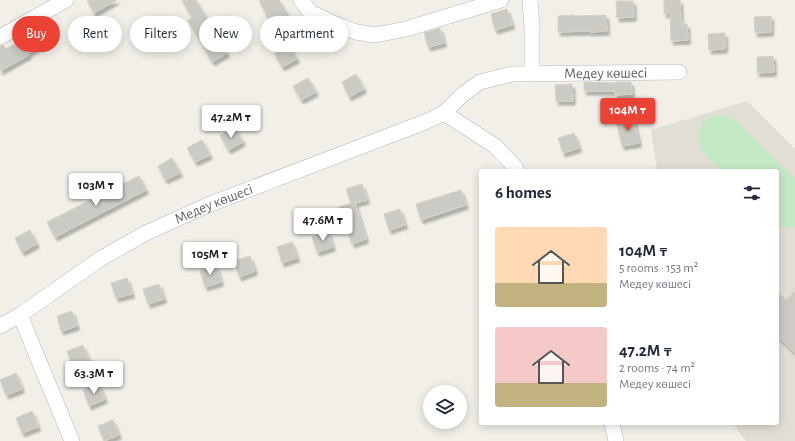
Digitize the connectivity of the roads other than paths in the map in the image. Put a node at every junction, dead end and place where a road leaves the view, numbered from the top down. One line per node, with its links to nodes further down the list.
1 (66, 0): 5 (street)
2 (301, 0): 3 (street)
3 (501, 0)
4 (530, 0): 7 (street)
5 (0, 37)
6 (679, 72): 7 (street, Медеу көшесі)
7 (532, 74): 8 (street, Медеу көшесі)
8 (444, 113): 9 (street); 10 (street, Медеу көшесі)
9 (516, 169)
10 (20, 315): 11 (street, Медеу көшесі); 13 (street)
11 (0, 326)
12 (612, 425): 14 (street)
13 (72, 441)
14 (616, 441)

